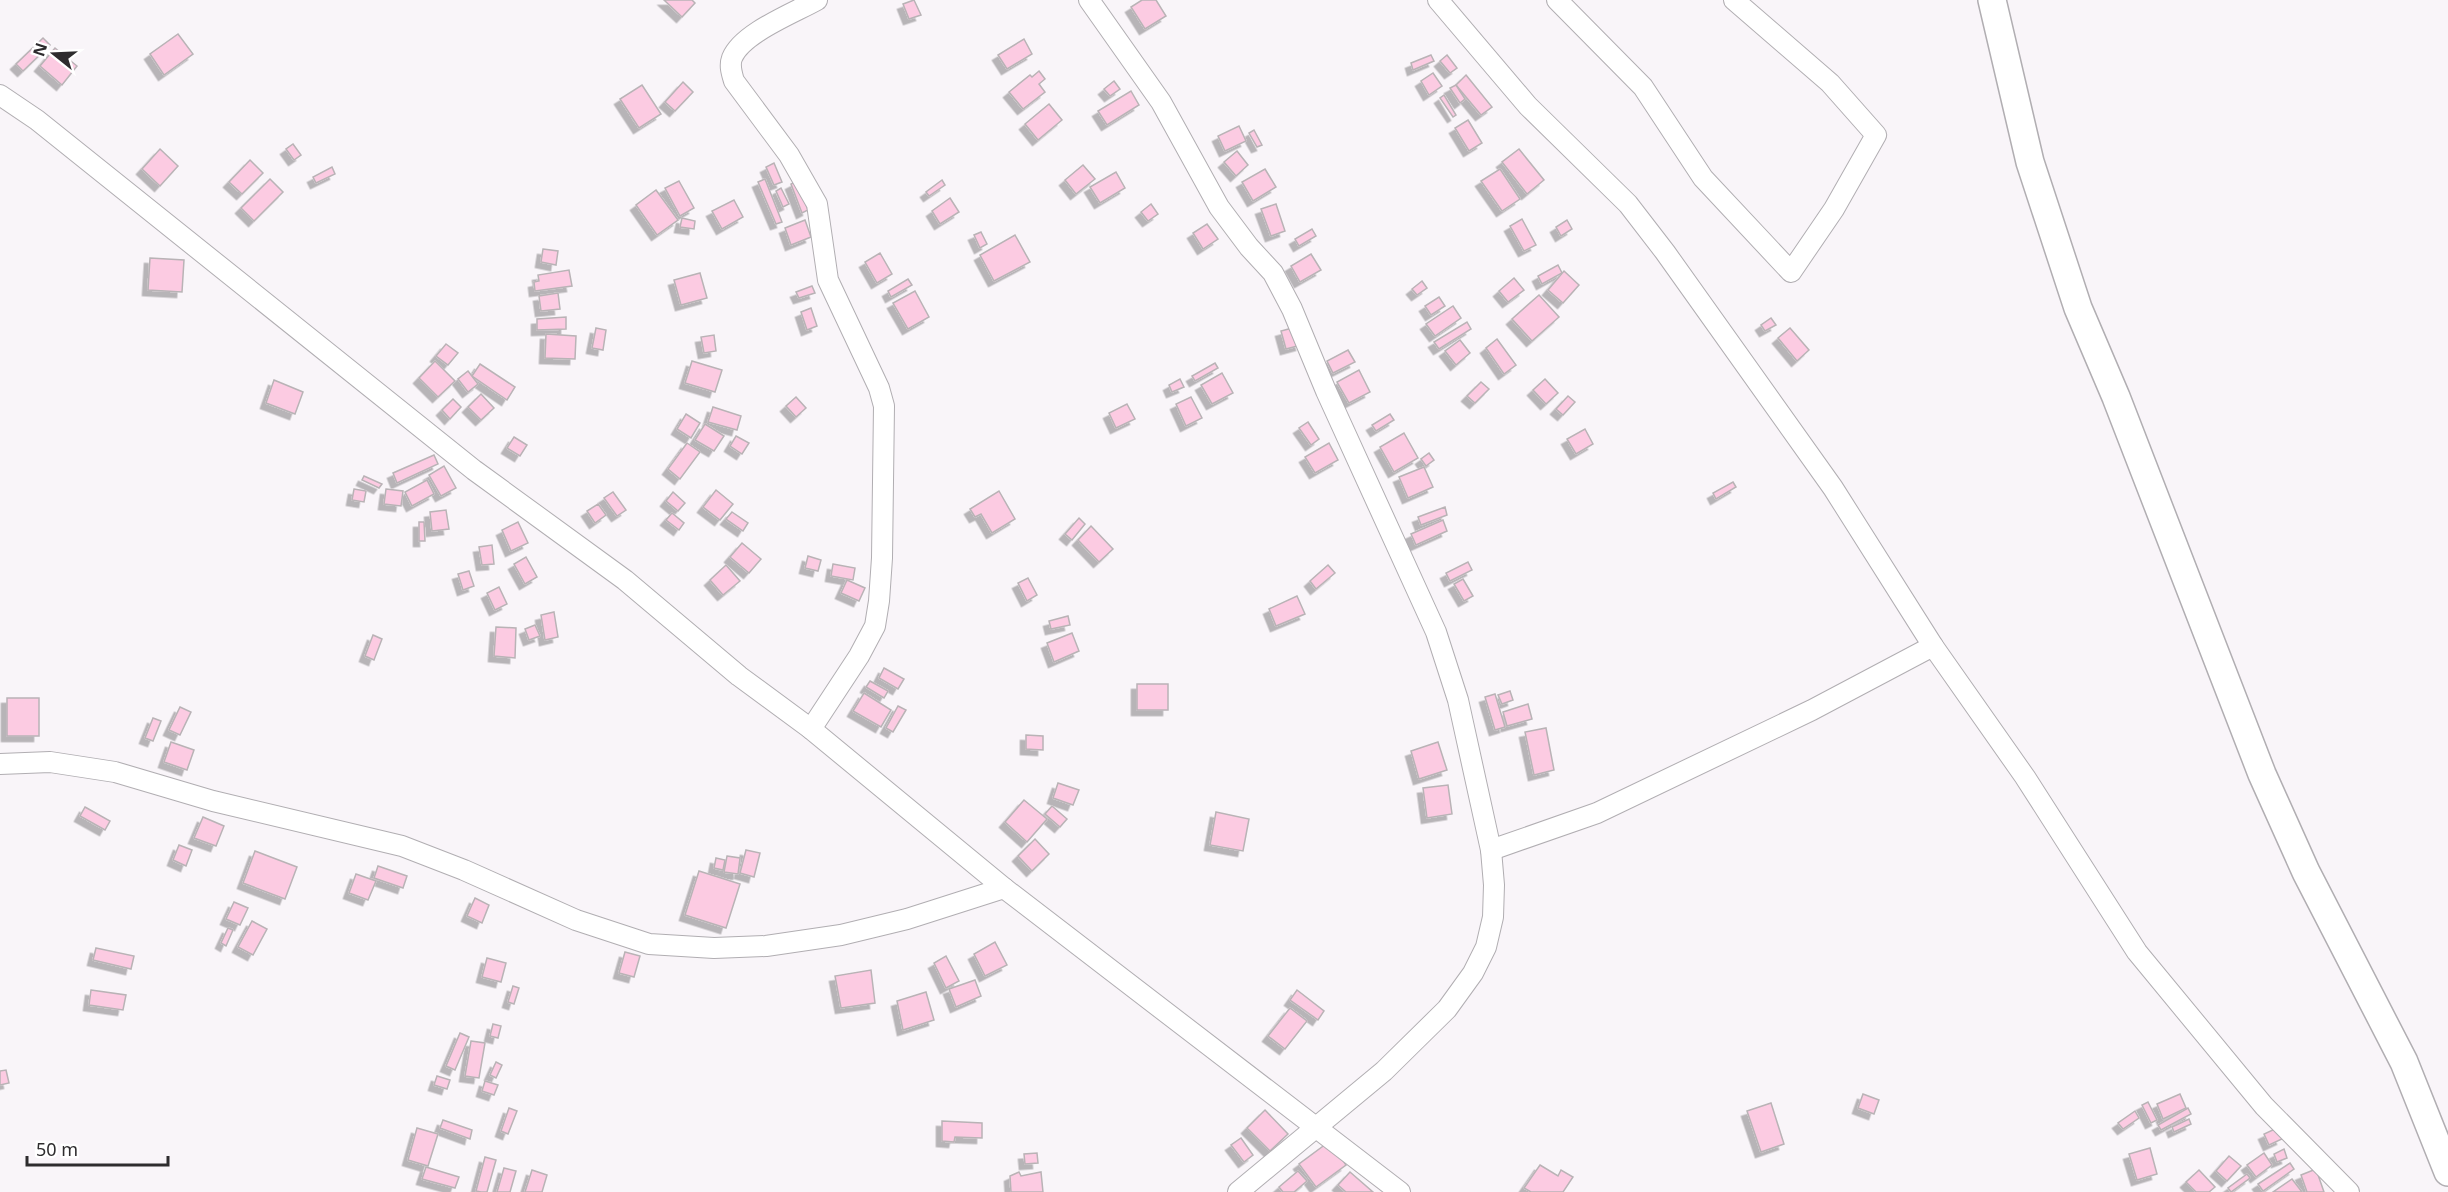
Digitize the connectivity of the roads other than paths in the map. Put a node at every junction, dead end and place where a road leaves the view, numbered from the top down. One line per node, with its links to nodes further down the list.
1 (817, 0): 9 (street)
2 (1089, 0): 11 (street)
3 (1438, 0): 8 (street)
4 (1557, 0): 5 (street)
5 (1734, 0)
6 (1992, 0): 14 (main road)
7 (0, 95): 9 (street)
8 (1933, 646): 11 (street); 17 (street)
9 (811, 729): 12 (street)
10 (0, 764): 12 (street)
11 (1491, 850): 13 (street)
12 (1004, 888): 13 (street)
13 (1316, 1128): 15 (street); 16 (street)
14 (2448, 1172)
15 (1238, 1192)
16 (1400, 1192)
17 (2349, 1192)

